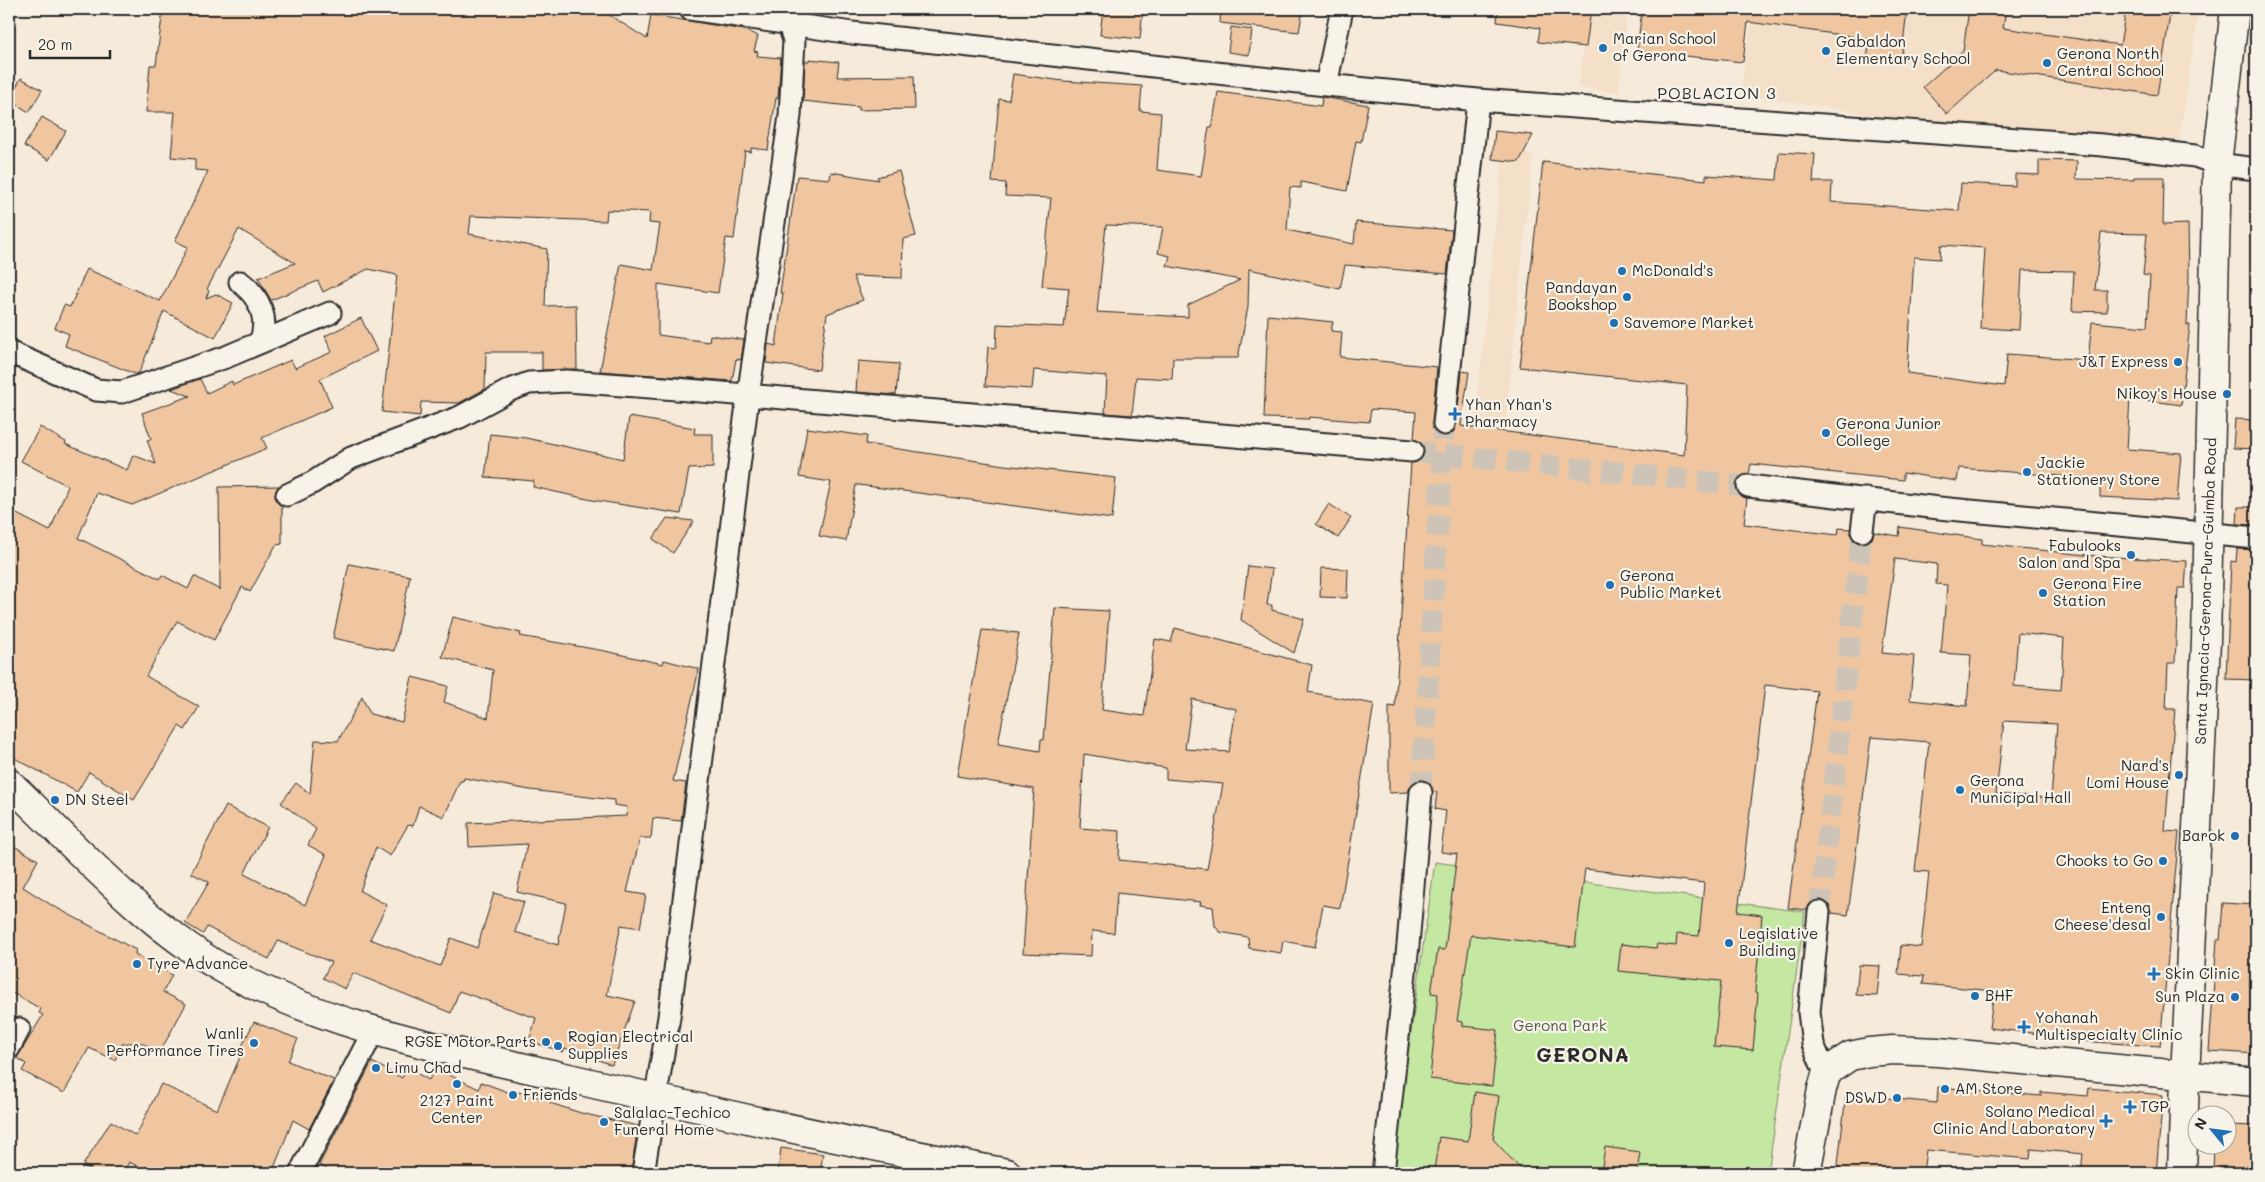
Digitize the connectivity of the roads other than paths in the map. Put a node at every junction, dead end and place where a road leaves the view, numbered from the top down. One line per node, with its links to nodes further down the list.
1 (690, 9): 4 (street)
2 (1342, 9): 5 (street)
3 (2235, 9): 7 (main road, Santa Ignacia-Gerona-Pura-Guimba Road)
4 (789, 25): 5 (street); 13 (street)
5 (1326, 85): 6 (street)
6 (1478, 100): 7 (street); 14 (street)
7 (2217, 164): 8 (street); 20 (main road, Santa Ignacia-Gerona-Pura-Guimba Road)
8 (2256, 168)
9 (240, 282): 11 (street)
10 (330, 313): 11 (street)
11 (260, 342): 12 (street)
12 (9, 352)
13 (748, 396): 15 (street); 17 (street); 31 (street)
14 (1444, 424)
15 (1412, 451)
16 (1748, 486): 18 (street)
17 (287, 495)
18 (1866, 499): 19 (street); 20 (street)
19 (1862, 531)
20 (2208, 534): 21 (street); 29 (main road, Santa Ignacia-Gerona-Pura-Guimba Road)
21 (2256, 538)
22 (9, 783): 26 (main road)
23 (1421, 792): 35 (street)
24 (1820, 912): 28 (street)
25 (20, 1029): 27 (street)
26 (374, 1030): 31 (main road); 32 (street)
27 (9, 1048)
28 (1826, 1075): 29 (main road); 36 (main road)
29 (2185, 1077): 30 (main road); 37 (main road, Santa Ignacia-Gerona-Pura-Guimba Road)
30 (2256, 1082)
31 (655, 1098): 33 (street); 34 (main road)
32 (300, 1173)
33 (643, 1173)
34 (1007, 1173)
35 (1383, 1173)
36 (1806, 1173)
37 (2182, 1173)

